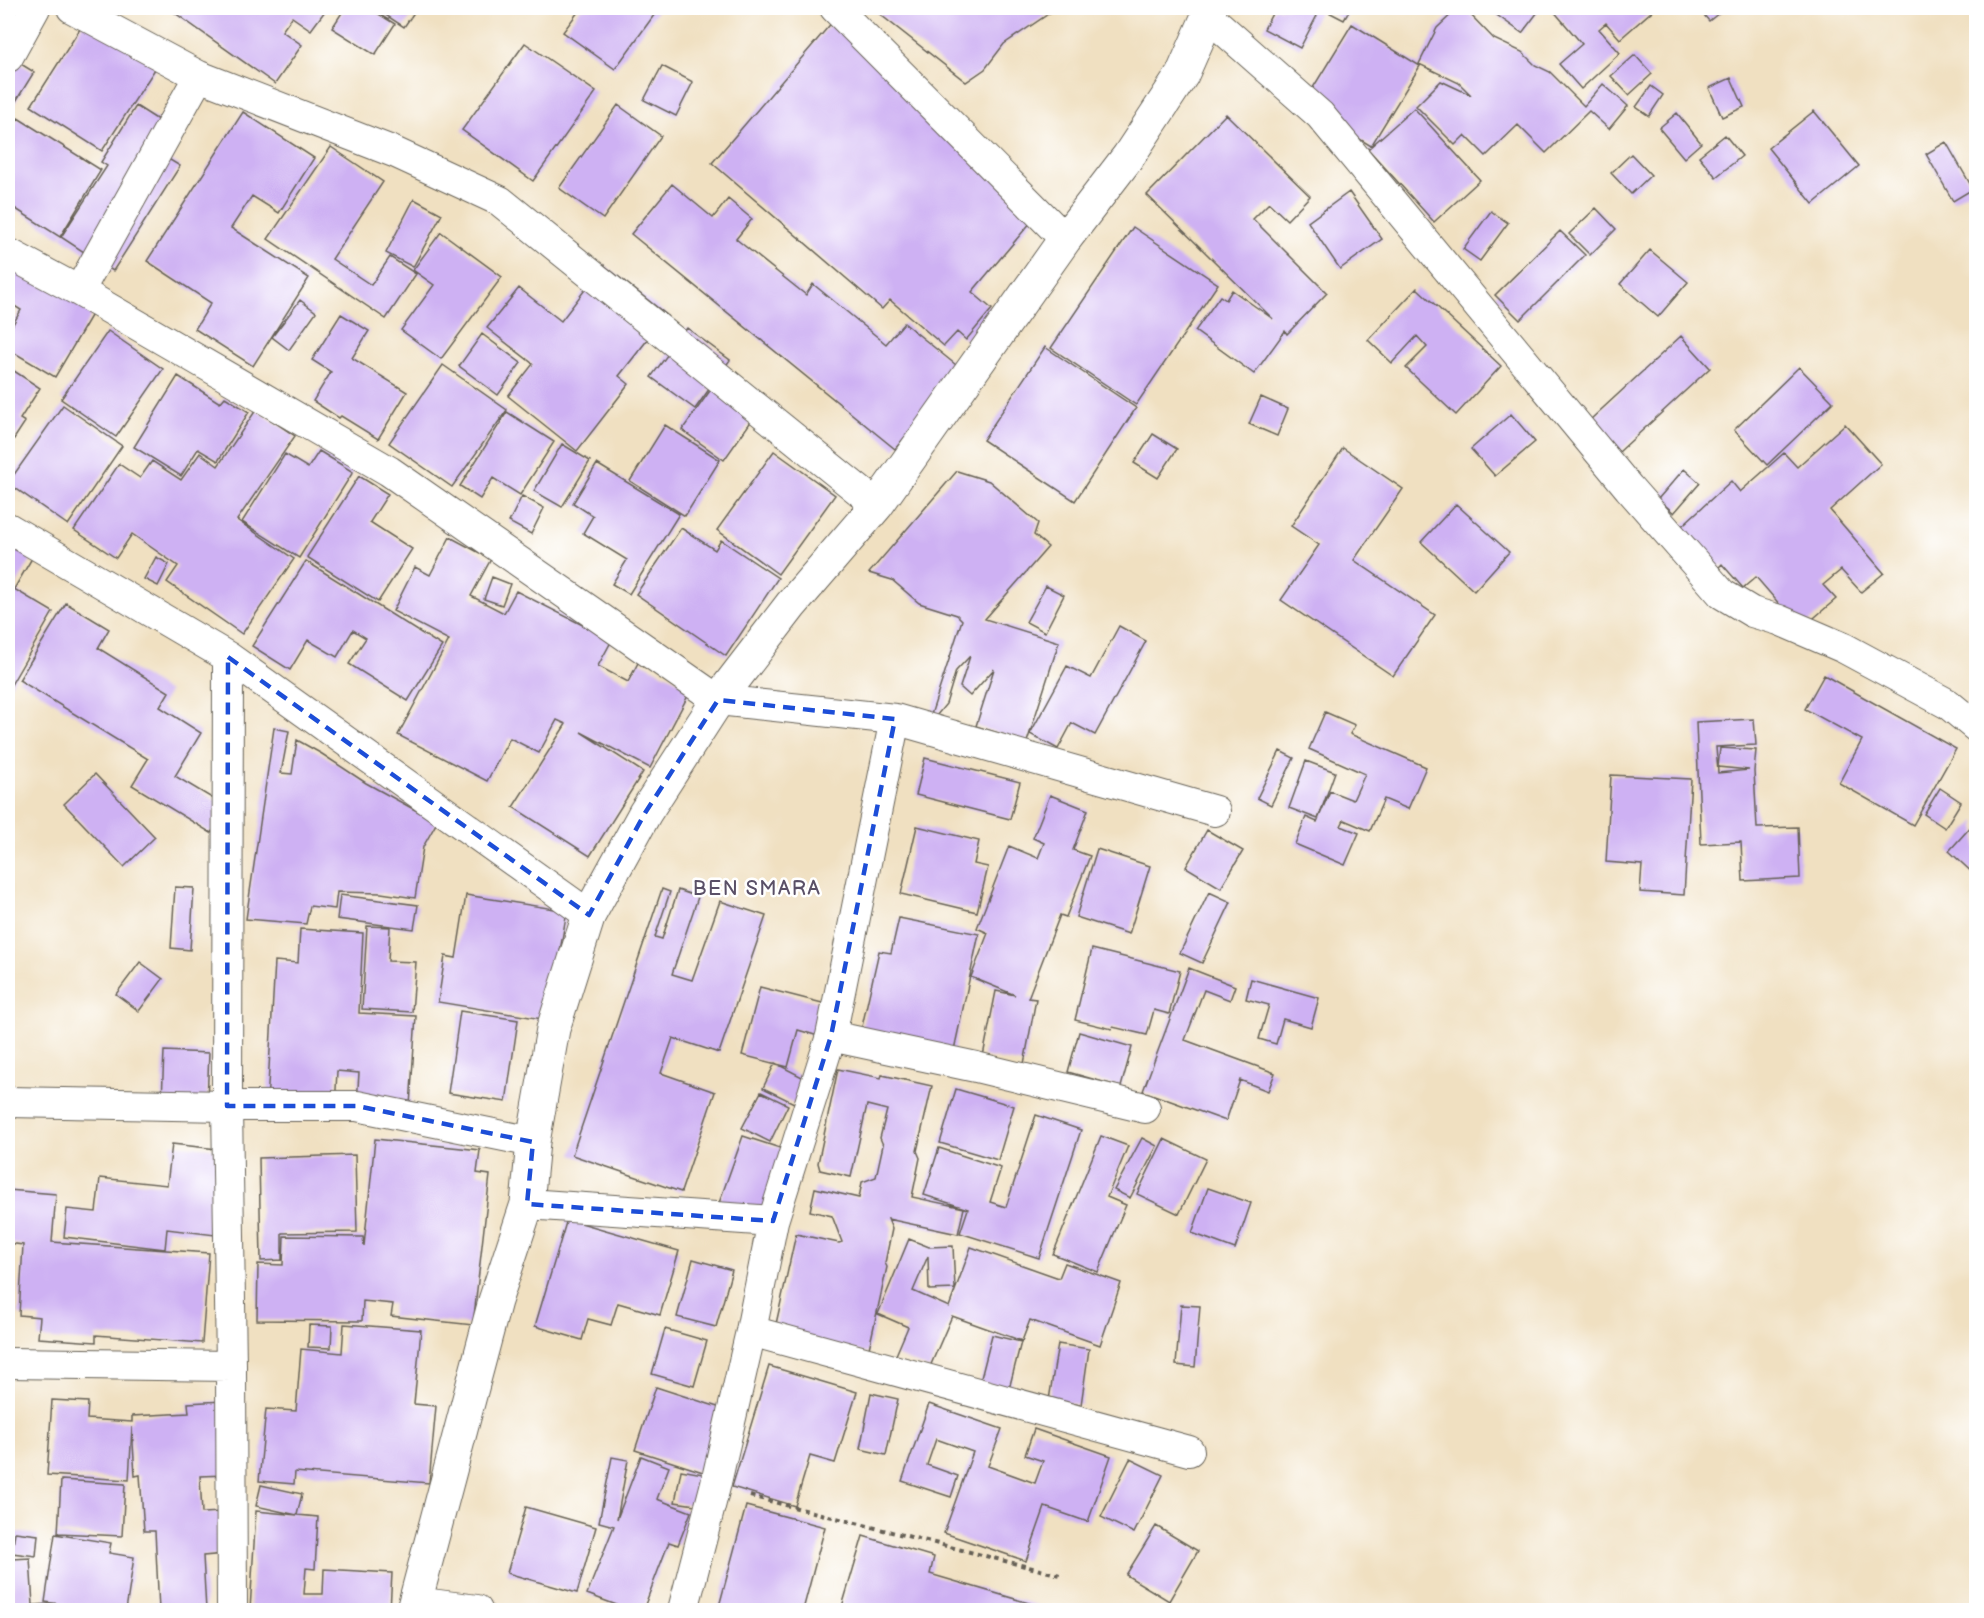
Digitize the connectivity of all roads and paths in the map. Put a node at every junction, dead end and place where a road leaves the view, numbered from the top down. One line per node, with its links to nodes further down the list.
1 (36, 8): 5 (street)
2 (72, 8): 6 (street)
3 (835, 8): 7 (street)
4 (1209, 12): 7 (main road); 15 (street)
5 (8, 57)
6 (199, 76): 9 (street); 10 (street)
7 (1065, 239): 10 (main road)
8 (8, 252): 9 (street)
9 (79, 291): 13 (street)
10 (877, 505): 13 (main road)
11 (8, 528): 12 (street)
12 (228, 657): 17 (street); 20 (street)
13 (718, 700): 14 (street); 17 (main road)
14 (895, 719): 16 (street); 18 (street)
15 (1977, 727)
16 (1215, 811)
17 (589, 915): 22 (main road)
18 (831, 1036): 21 (street); 24 (street)
19 (8, 1102): 20 (street)
20 (226, 1106): 22 (street); 27 (street)
21 (1145, 1108)
22 (534, 1142): 23 (main road)
23 (527, 1203): 24 (street); 31 (main road)
24 (773, 1221): 25 (street)
25 (751, 1332): 28 (street); 29 (street)
26 (8, 1363): 27 (street)
27 (231, 1366): 32 (street)
28 (1189, 1451)
29 (715, 1487): 30 (path); 34 (street)
30 (1060, 1575)
31 (414, 1606): 33 (street)
32 (232, 1611)
33 (477, 1611)
34 (683, 1611)

